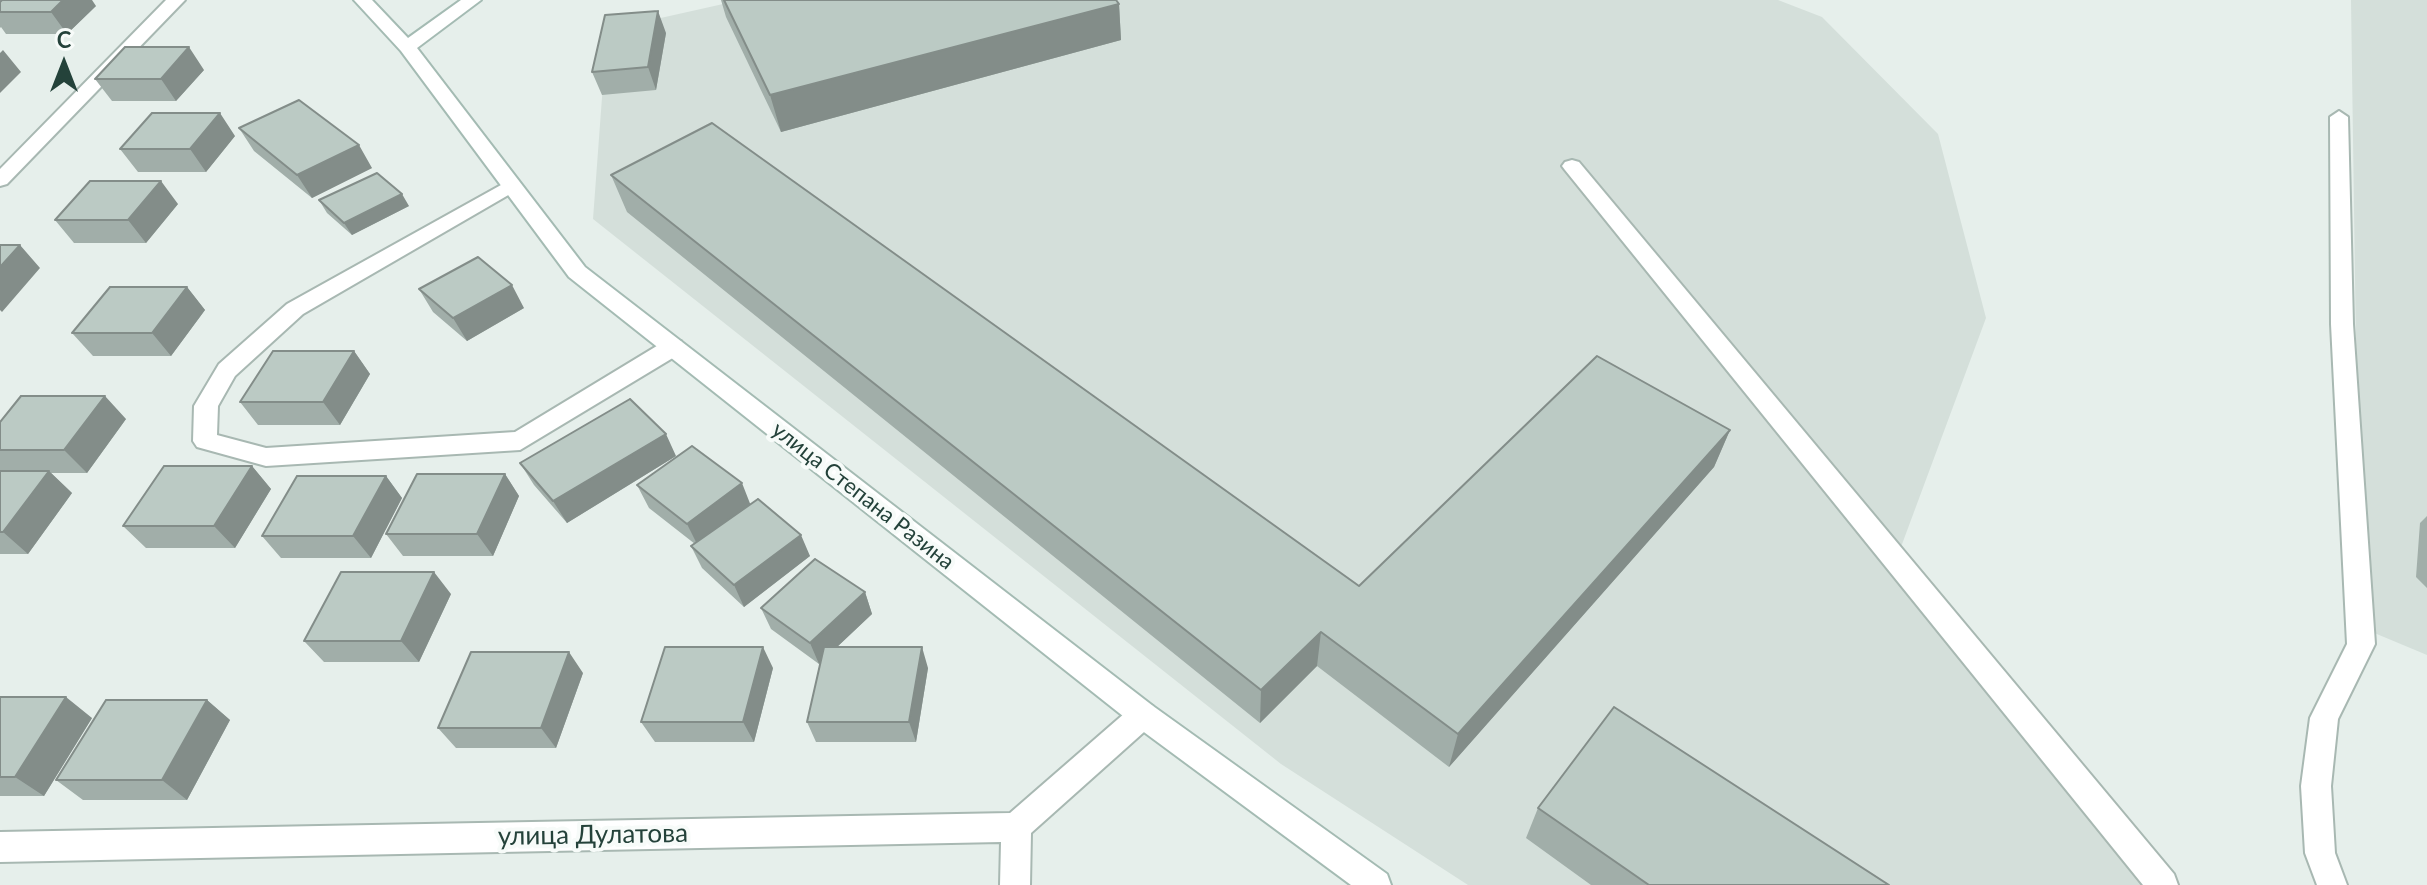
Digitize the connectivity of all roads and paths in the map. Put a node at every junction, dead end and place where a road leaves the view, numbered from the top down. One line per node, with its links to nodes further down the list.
1 (176, 0): 7 (main road)
2 (363, 0): 4 (main road, улица Степана Разина)
3 (472, 0): 4 (main road)
4 (407, 47): 8 (main road, улица Степана Разина)
5 (2339, 117): 16 (main road)
6 (1572, 166): 15 (main road)
7 (0, 180)
8 (510, 186): 9 (main road, улица Степана Разина); 9 (main road)
9 (673, 347): 10 (main road, улица Степана Разина)
10 (1143, 715): 11 (main road); 14 (main road, улица Степана Разина)
11 (1016, 827): 12 (main road, улица Дулатова); 13 (main road)
12 (0, 847)
13 (1015, 885)
14 (1376, 885)
15 (2163, 885)
16 (2332, 885)

